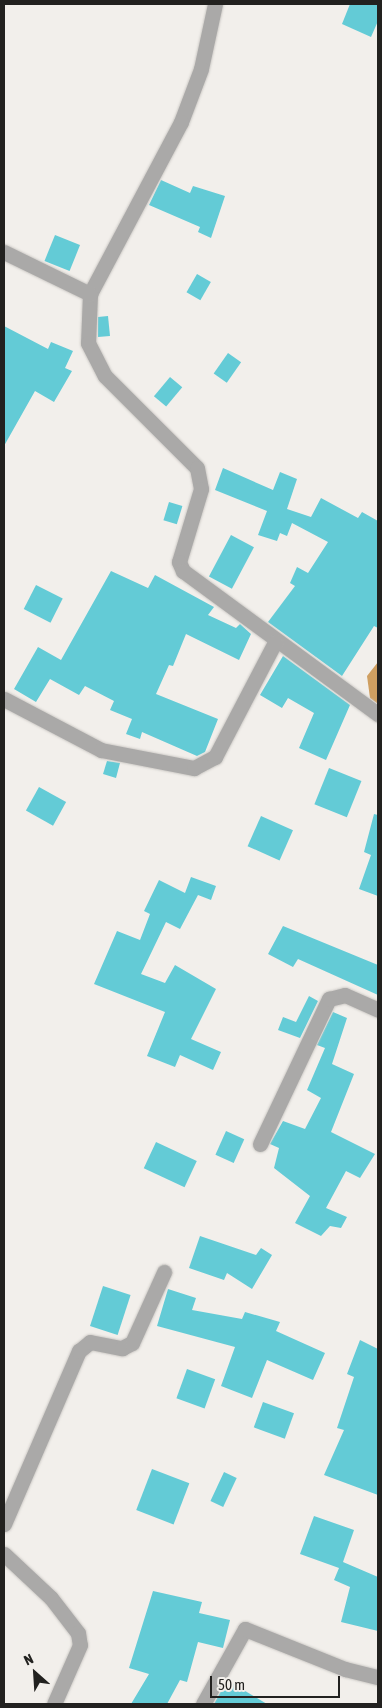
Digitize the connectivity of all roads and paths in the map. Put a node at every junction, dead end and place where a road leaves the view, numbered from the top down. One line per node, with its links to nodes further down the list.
1 (215, 4): 3 (street)
2 (4, 252): 3 (street)
3 (90, 294): 4 (street)
4 (275, 642): 5 (street); 6 (street)
5 (4, 699)
6 (378, 714)
7 (378, 1010): 8 (street)
8 (260, 1144)
9 (164, 1272): 10 (street)
10 (4, 1524)
11 (4, 1554): 13 (street)
12 (378, 1678): 14 (street)
13 (54, 1704)
14 (203, 1704)

